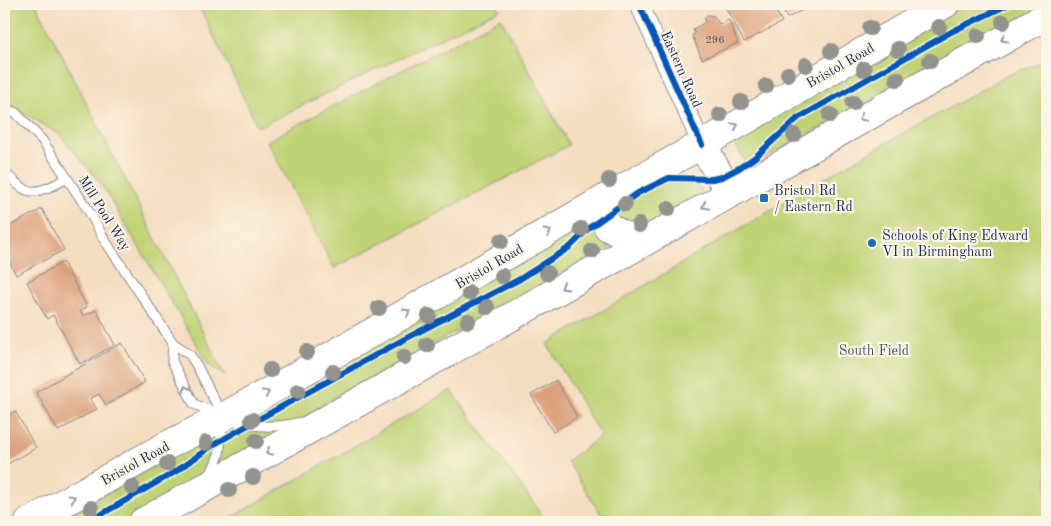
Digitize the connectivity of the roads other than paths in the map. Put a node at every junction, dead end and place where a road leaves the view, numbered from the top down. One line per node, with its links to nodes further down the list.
1 (639, 4): 5 (street, Eastern Road)
2 (945, 4): 5 (highway, Bristol Road, one-way to 2)
3 (1047, 16): 8 (highway, one-way to 8)
4 (4, 111): 7 (lane, Mill Pool Way)
5 (702, 145): 8 (highway); 9 (highway, Bristol Road)
6 (4, 174): 7 (lane)
7 (67, 178): 11 (lane, Mill Pool Way)
8 (730, 193): 10 (highway, one-way to 10)
9 (596, 204): 10 (highway); 13 (highway, Bristol Road, one-way to 9)
10 (640, 244): 12 (highway, one-way to 12)
11 (172, 344): 13 (lane); 13 (lane, one-way to 11)
12 (342, 411): 13 (lane); 14 (highway, one-way to 14)
13 (223, 417): 14 (lane); 15 (highway, Bristol Road, one-way to 13)
14 (205, 487): 16 (highway)
15 (29, 522)
16 (143, 522)

